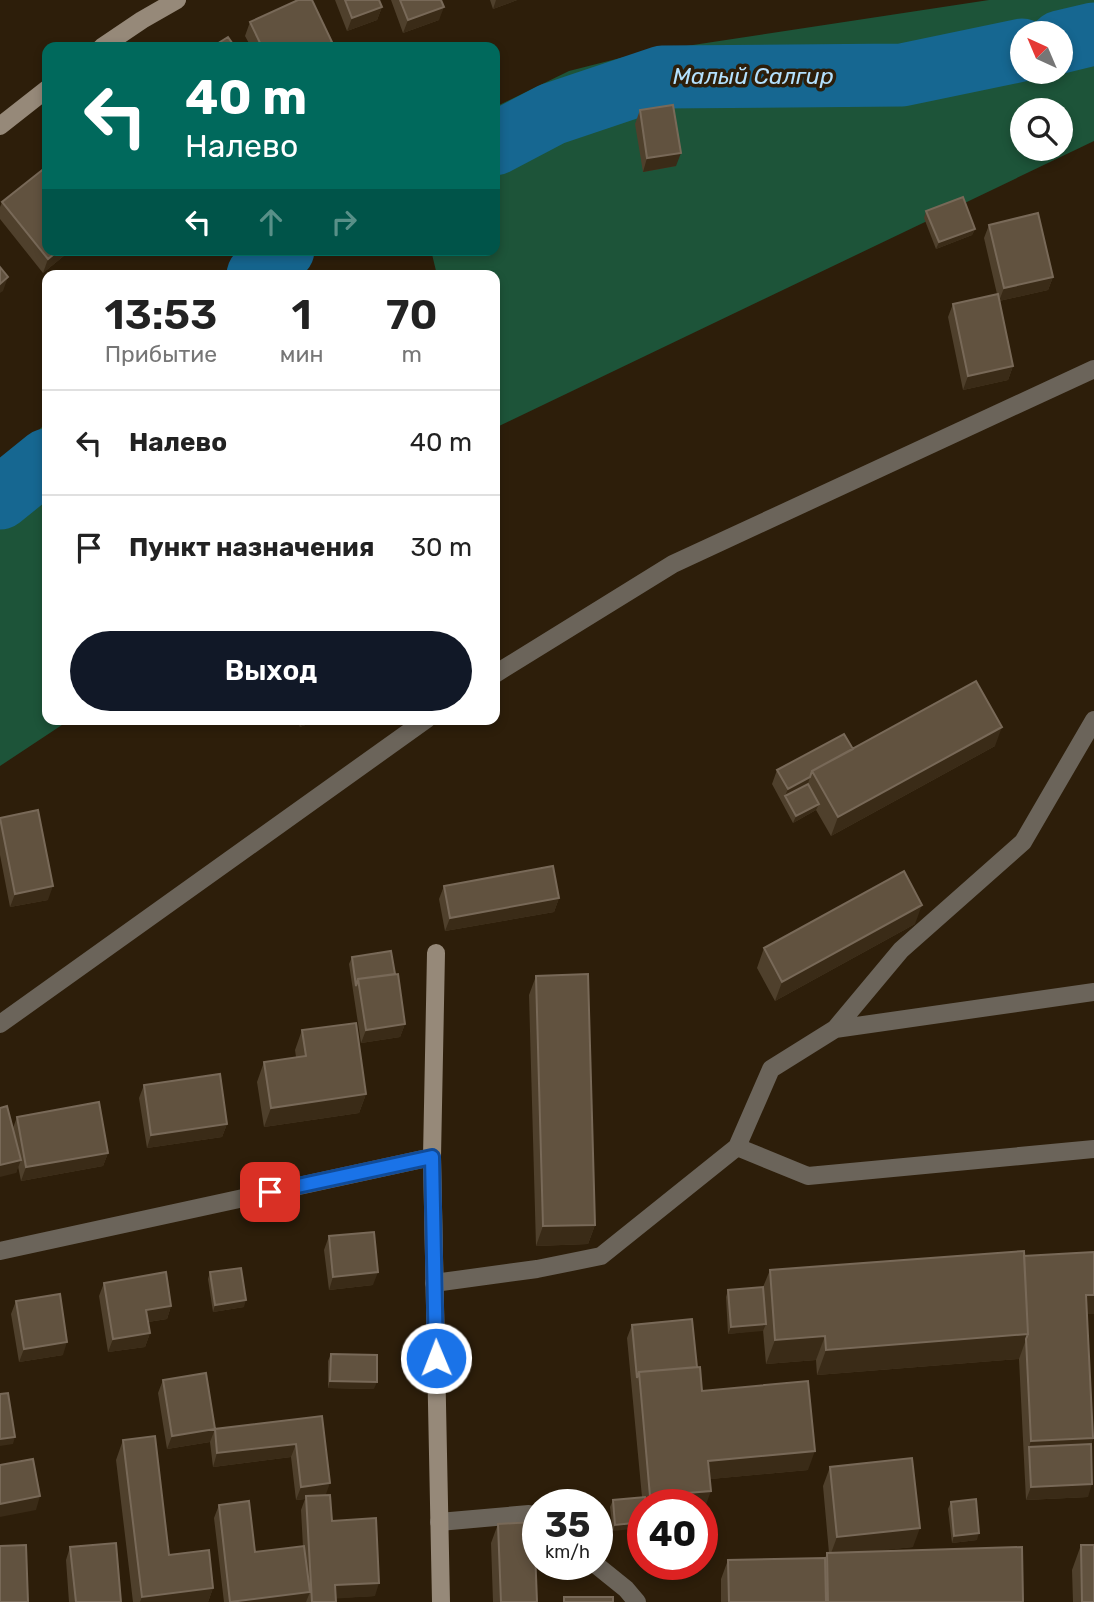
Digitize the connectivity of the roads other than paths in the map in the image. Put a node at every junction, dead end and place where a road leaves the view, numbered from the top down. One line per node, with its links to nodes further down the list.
1 (177, 0): 2 (street)
2 (109, 42)
3 (42, 93): 4 (street)
4 (0, 126)
5 (1094, 369): 6 (street)
6 (500, 671)
7 (1094, 720): 12 (street)
8 (419, 725): 11 (street)
9 (436, 953): 15 (street)
10 (1094, 992): 12 (street)
11 (0, 1024)
12 (835, 1030): 13 (street)
13 (737, 1147): 14 (street); 17 (street)
14 (1094, 1149)
15 (432, 1157): 16 (street); 17 (street)
16 (0, 1251)
17 (434, 1283): 19 (street)
18 (522, 1515): 19 (street)
19 (439, 1522): 21 (street)
20 (613, 1579): 22 (street)
21 (440, 1602)
22 (637, 1602)

